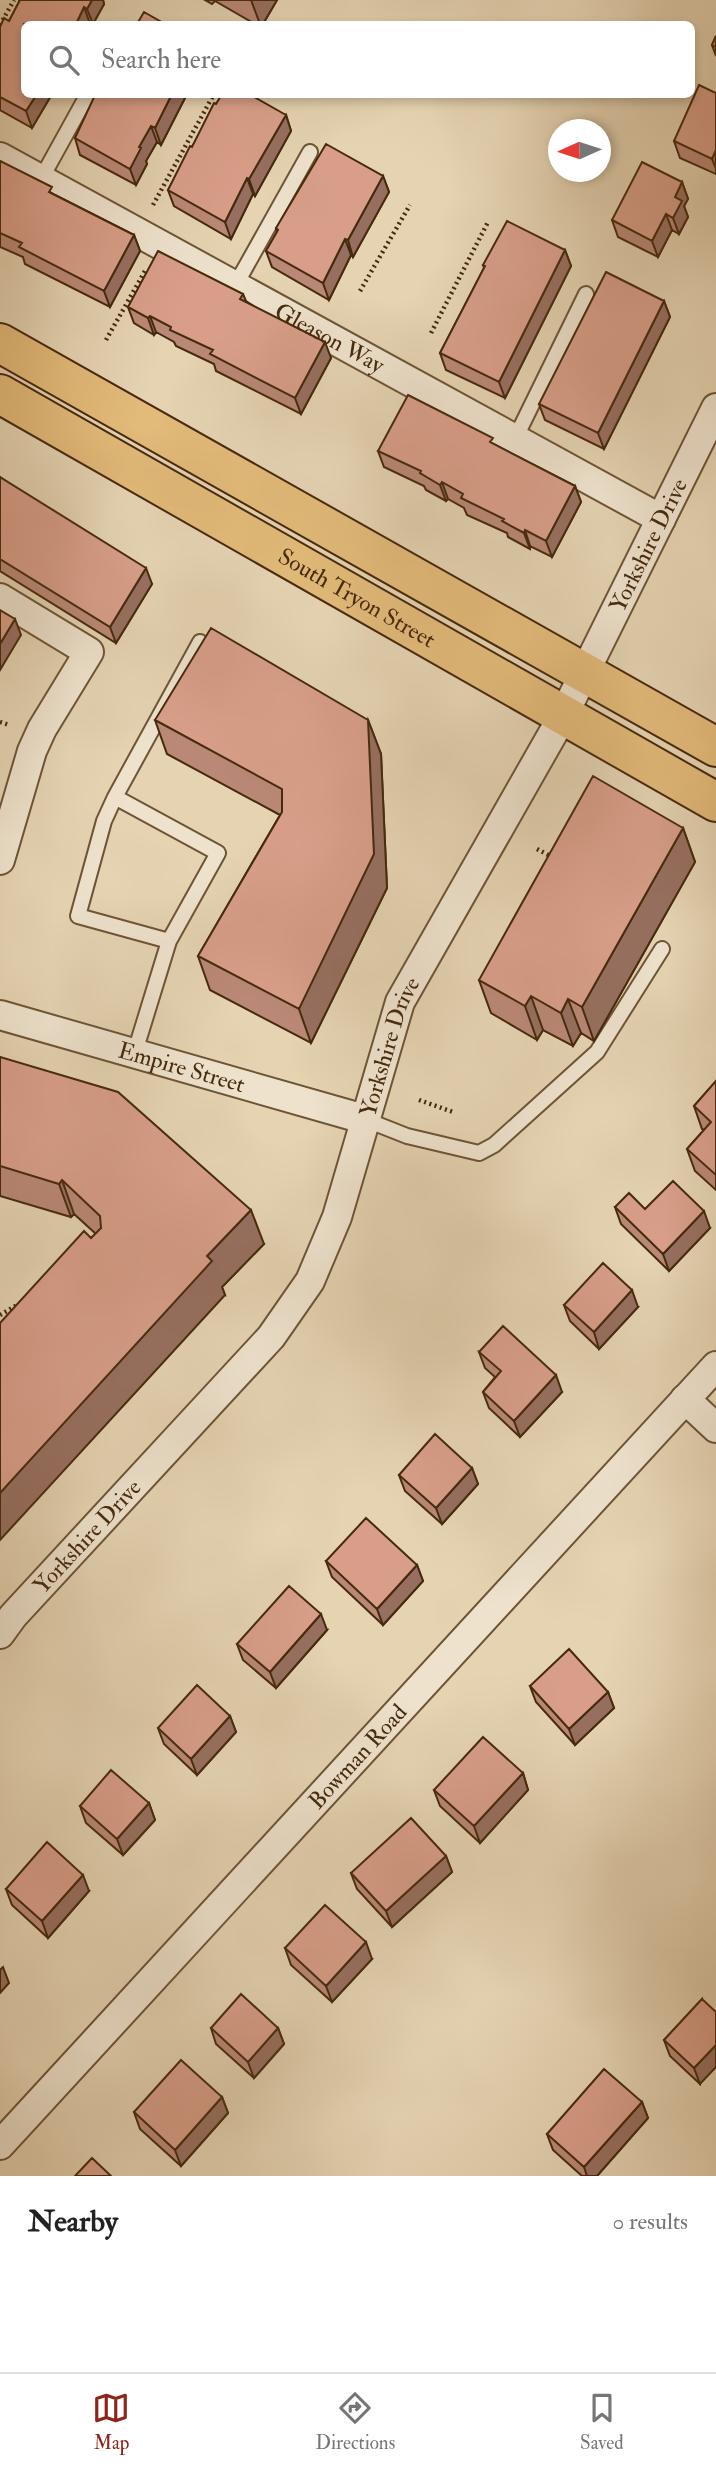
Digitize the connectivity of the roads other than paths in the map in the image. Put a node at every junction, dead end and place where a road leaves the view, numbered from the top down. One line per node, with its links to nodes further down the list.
1 (86, 98): 4 (lane)
2 (310, 152): 5 (lane)
3 (0, 157): 4 (street, Gleason Way)
4 (41, 179): 5 (street, Gleason Way)
5 (235, 286): 10 (street, Gleason Way)
6 (586, 294): 10 (lane)
7 (0, 343): 14 (main road, South Tryon Street)
8 (0, 394): 15 (main road, South Tryon Street)
9 (716, 408): 11 (street, Yorkshire Drive)
10 (515, 439): 11 (street, Gleason Way)
11 (661, 519): 14 (street, Yorkshire Drive)
12 (0, 598): 19 (street)
13 (200, 642): 17 (lane)
14 (586, 671): 15 (street, Yorkshire Drive); 16 (main road, South Tryon Street)
15 (564, 714): 18 (main road, South Tryon Street); 24 (street, Yorkshire Drive)
16 (716, 747)
17 (115, 797): 20 (lane); 20 (lane)
18 (716, 802)
19 (0, 858)
20 (169, 941): 23 (lane)
21 (662, 949): 24 (lane)
22 (0, 1015): 23 (street, Empire Street)
23 (134, 1055): 24 (street, Empire Street)
24 (364, 1119): 28 (street, Yorkshire Drive)
25 (716, 1366): 26 (street, Bowman Road)
26 (685, 1399): 27 (street); 29 (street, Bowman Road)
27 (716, 1428)
28 (0, 1634)
29 (0, 2145)

